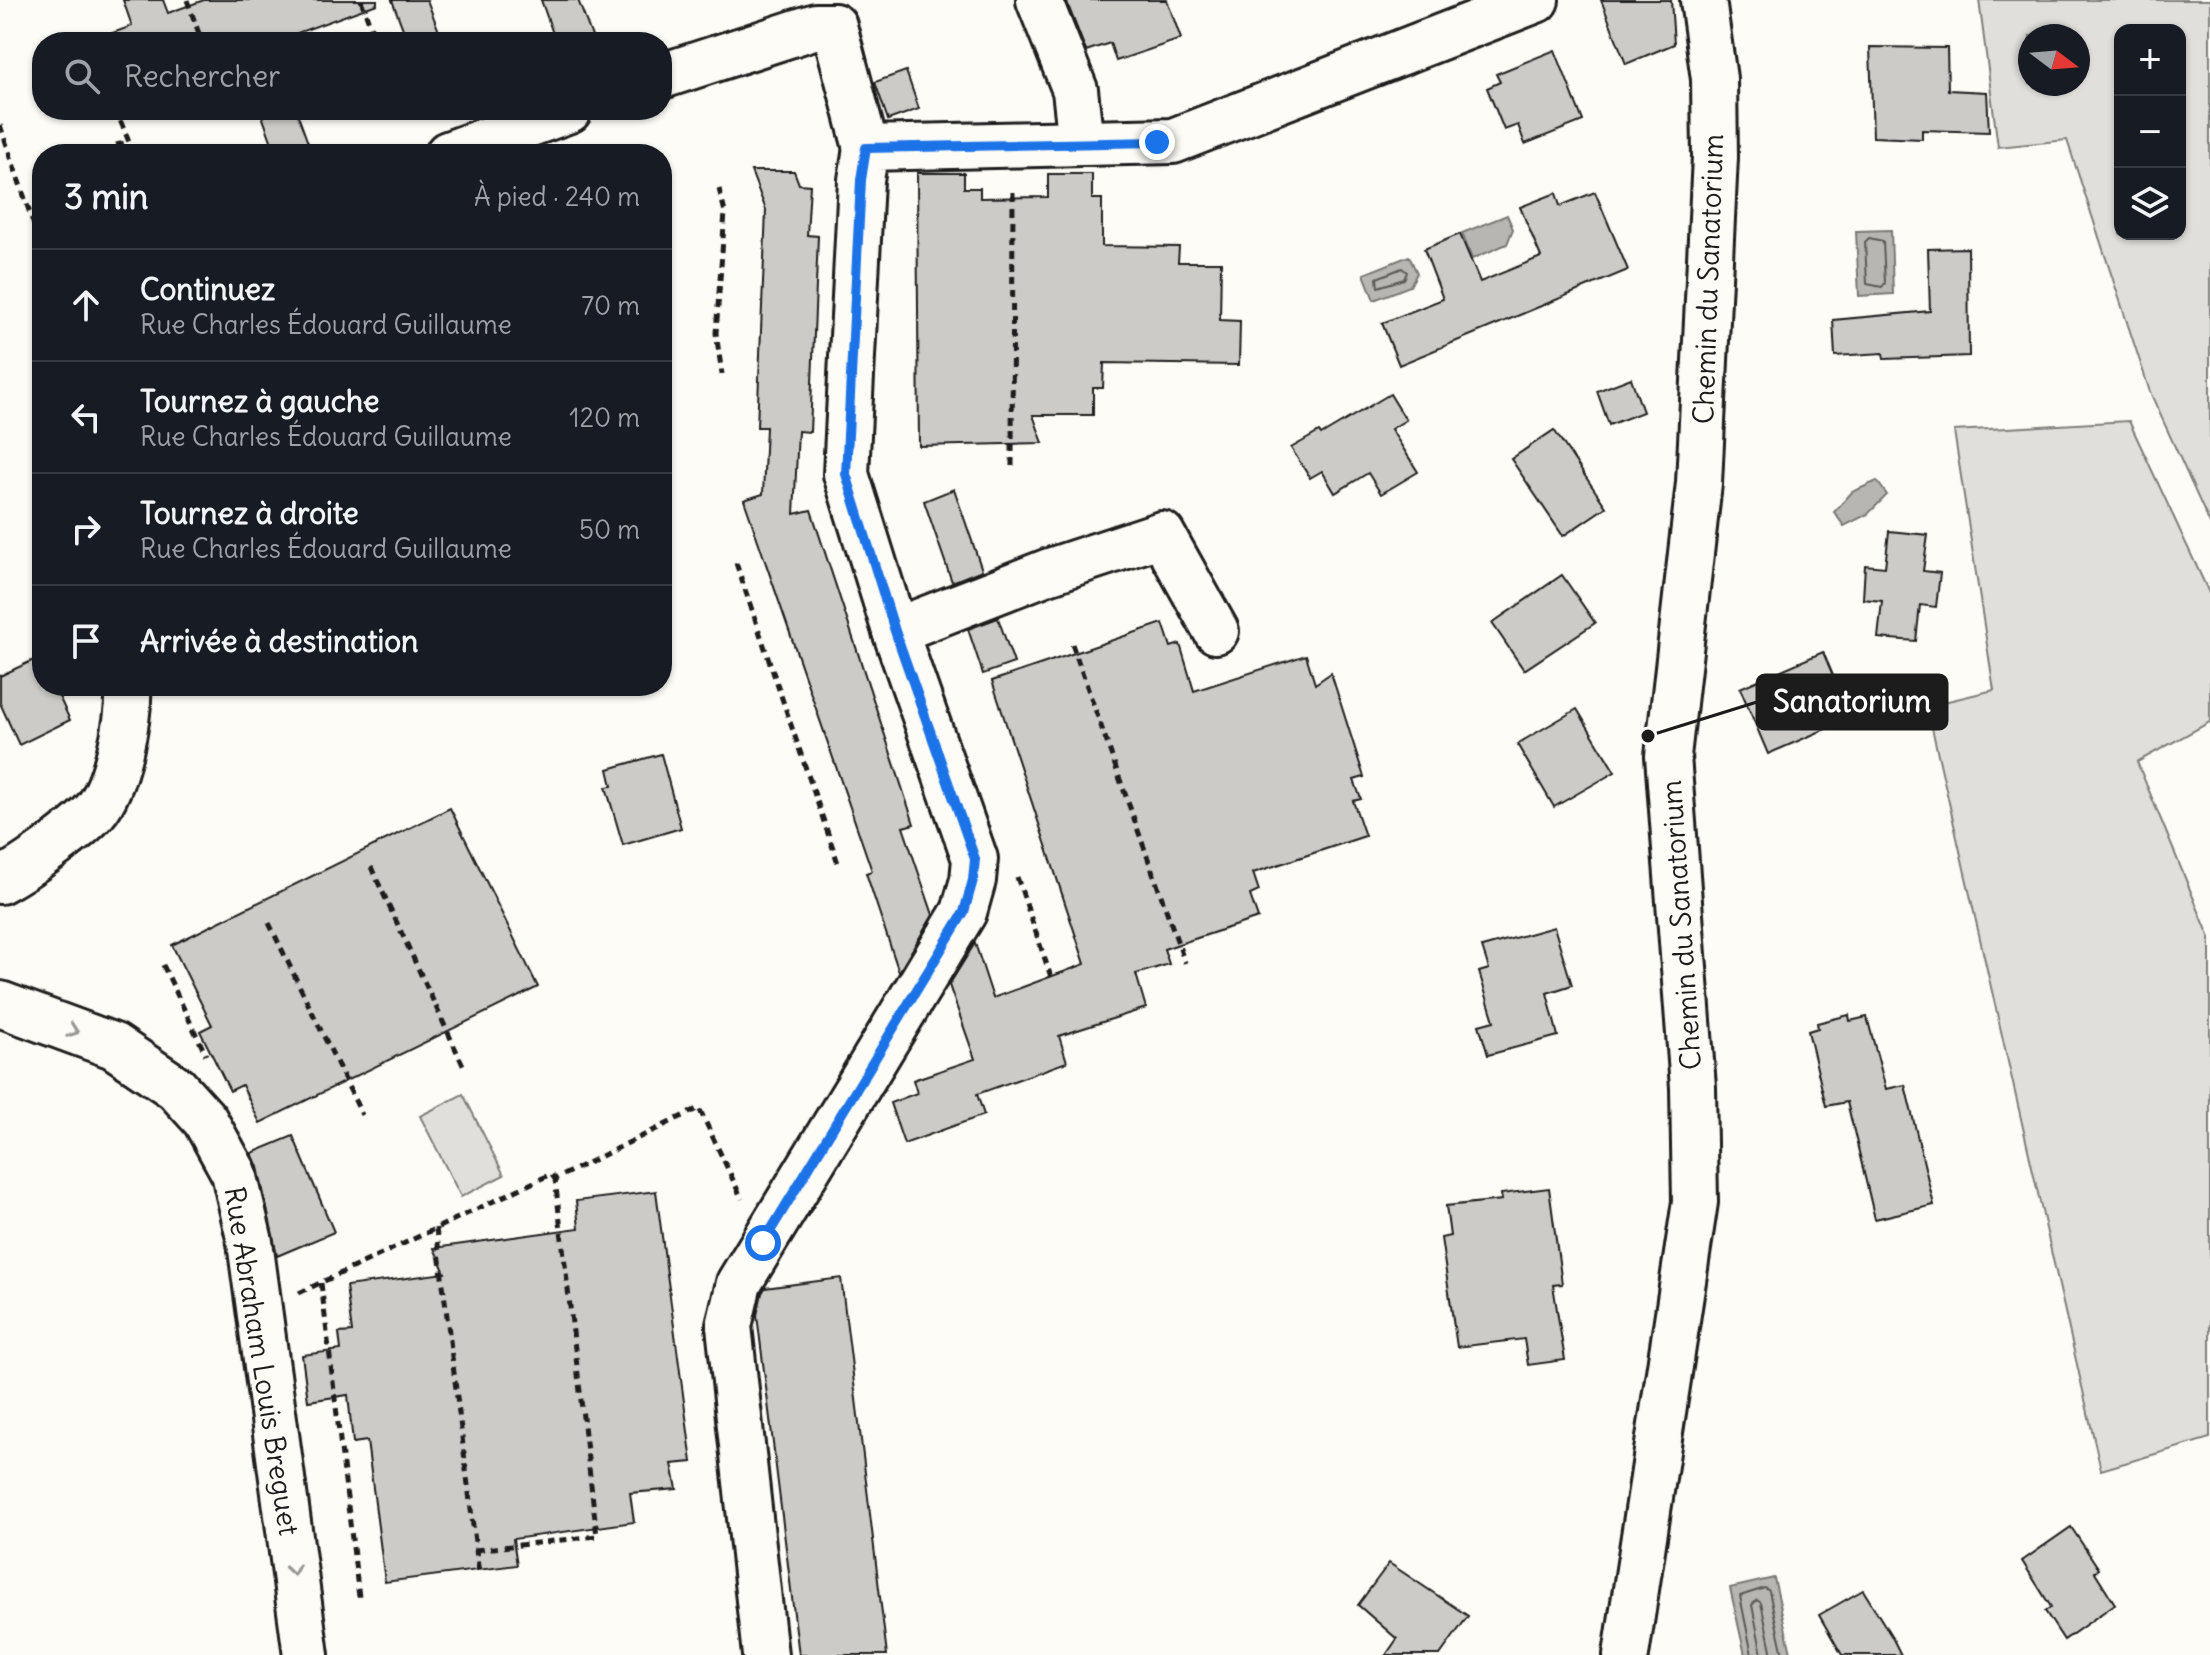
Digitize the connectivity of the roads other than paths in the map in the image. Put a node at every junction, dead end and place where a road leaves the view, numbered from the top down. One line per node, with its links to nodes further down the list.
1 (1039, 0): 6 (street)
2 (1536, 0): 6 (street)
3 (1703, 0): 16 (street, Chemin du Sanatorium)
4 (672, 73): 8 (street)
5 (542, 120): 7 (street)
6 (1081, 143): 8 (street)
7 (476, 144)
8 (866, 148): 9 (street)
9 (895, 631): 10 (street); 15 (street)
10 (1216, 631)
11 (129, 696): 12 (street)
12 (0, 881)
13 (0, 1004): 14 (street, Rue Abraham Louis Breguet, one-way to 14)
14 (306, 1655)
15 (765, 1655)
16 (1626, 1655)

